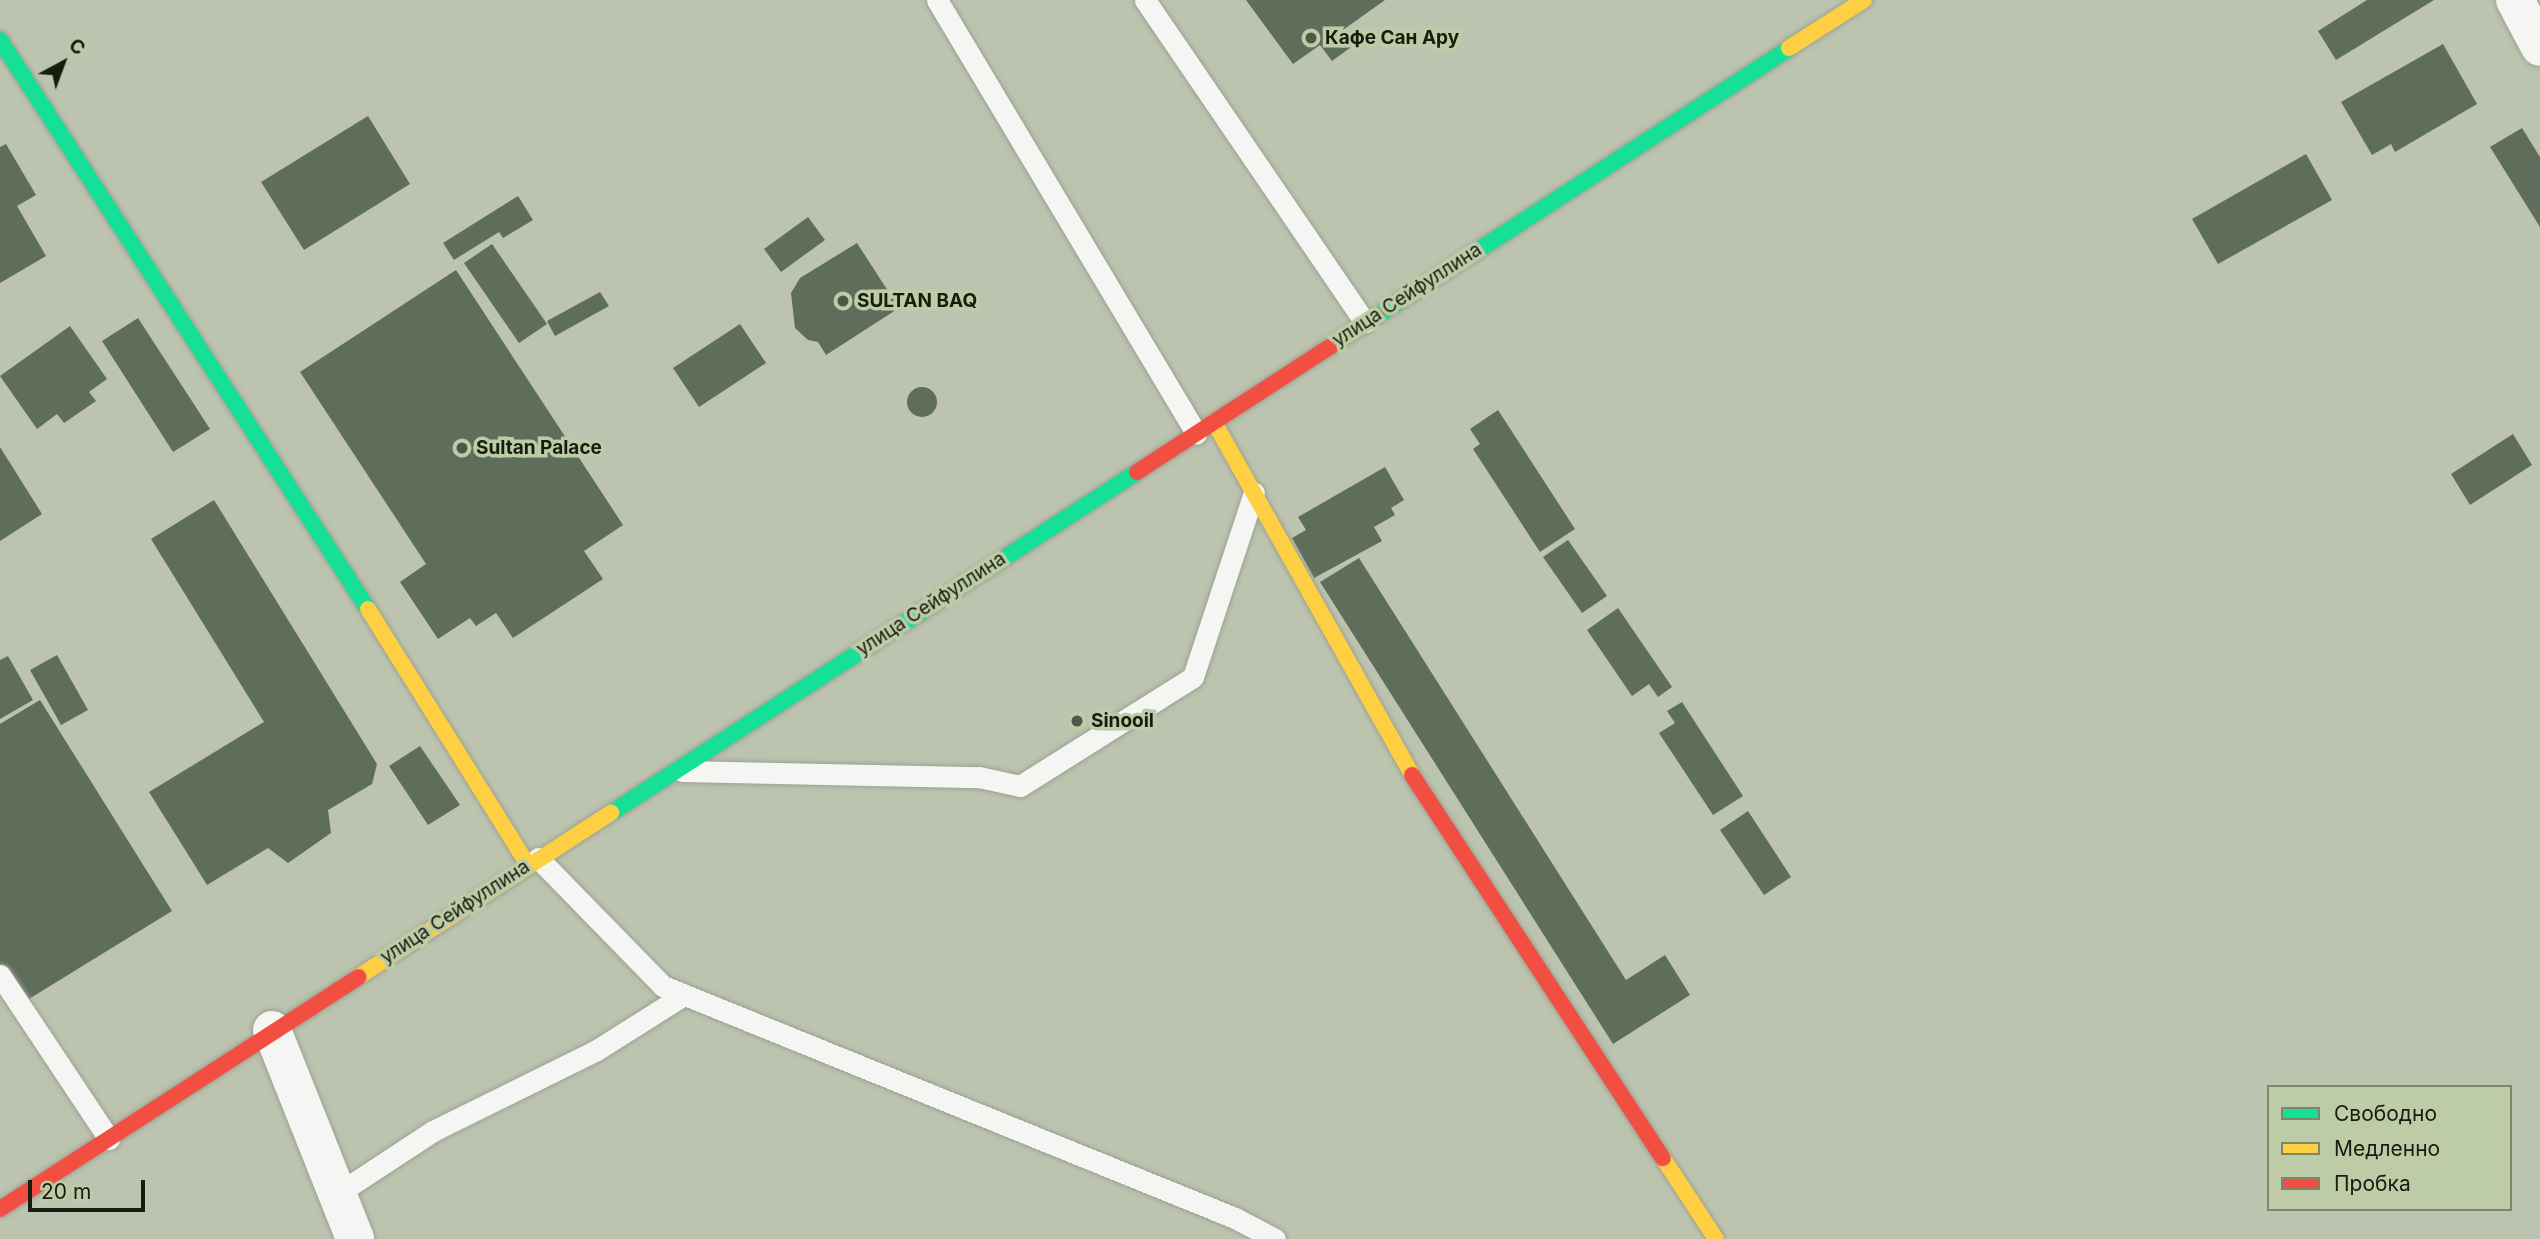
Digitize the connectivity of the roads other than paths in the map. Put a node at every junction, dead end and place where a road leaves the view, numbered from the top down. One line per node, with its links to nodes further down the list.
1 (937, 0): 8 (lane)
2 (1145, 0): 7 (lane)
3 (1864, 0): 7 (main road, улица Сейфуллина)
4 (2515, 0): 6 (street)
5 (0, 40): 11 (main road)
6 (2540, 47)
7 (1365, 322): 8 (main road, улица Сейфуллина)
8 (1205, 428): 9 (main road); 10 (main road, улица Сейфуллина)
9 (1254, 493): 10 (lane); 20 (main road)
10 (673, 770): 11 (main road, улица Сейфуллина)
11 (533, 862): 13 (lane); 14 (main road, улица Сейфуллина)
12 (0, 975): 15 (lane)
13 (684, 995): 16 (lane); 19 (lane)
14 (272, 1030): 15 (main road, улица Сейфуллина); 16 (street)
15 (109, 1139): 17 (main road, улица Сейфуллина)
16 (337, 1194): 18 (street)
17 (0, 1209)
18 (355, 1239)
19 (1275, 1239)
20 (1716, 1239)

